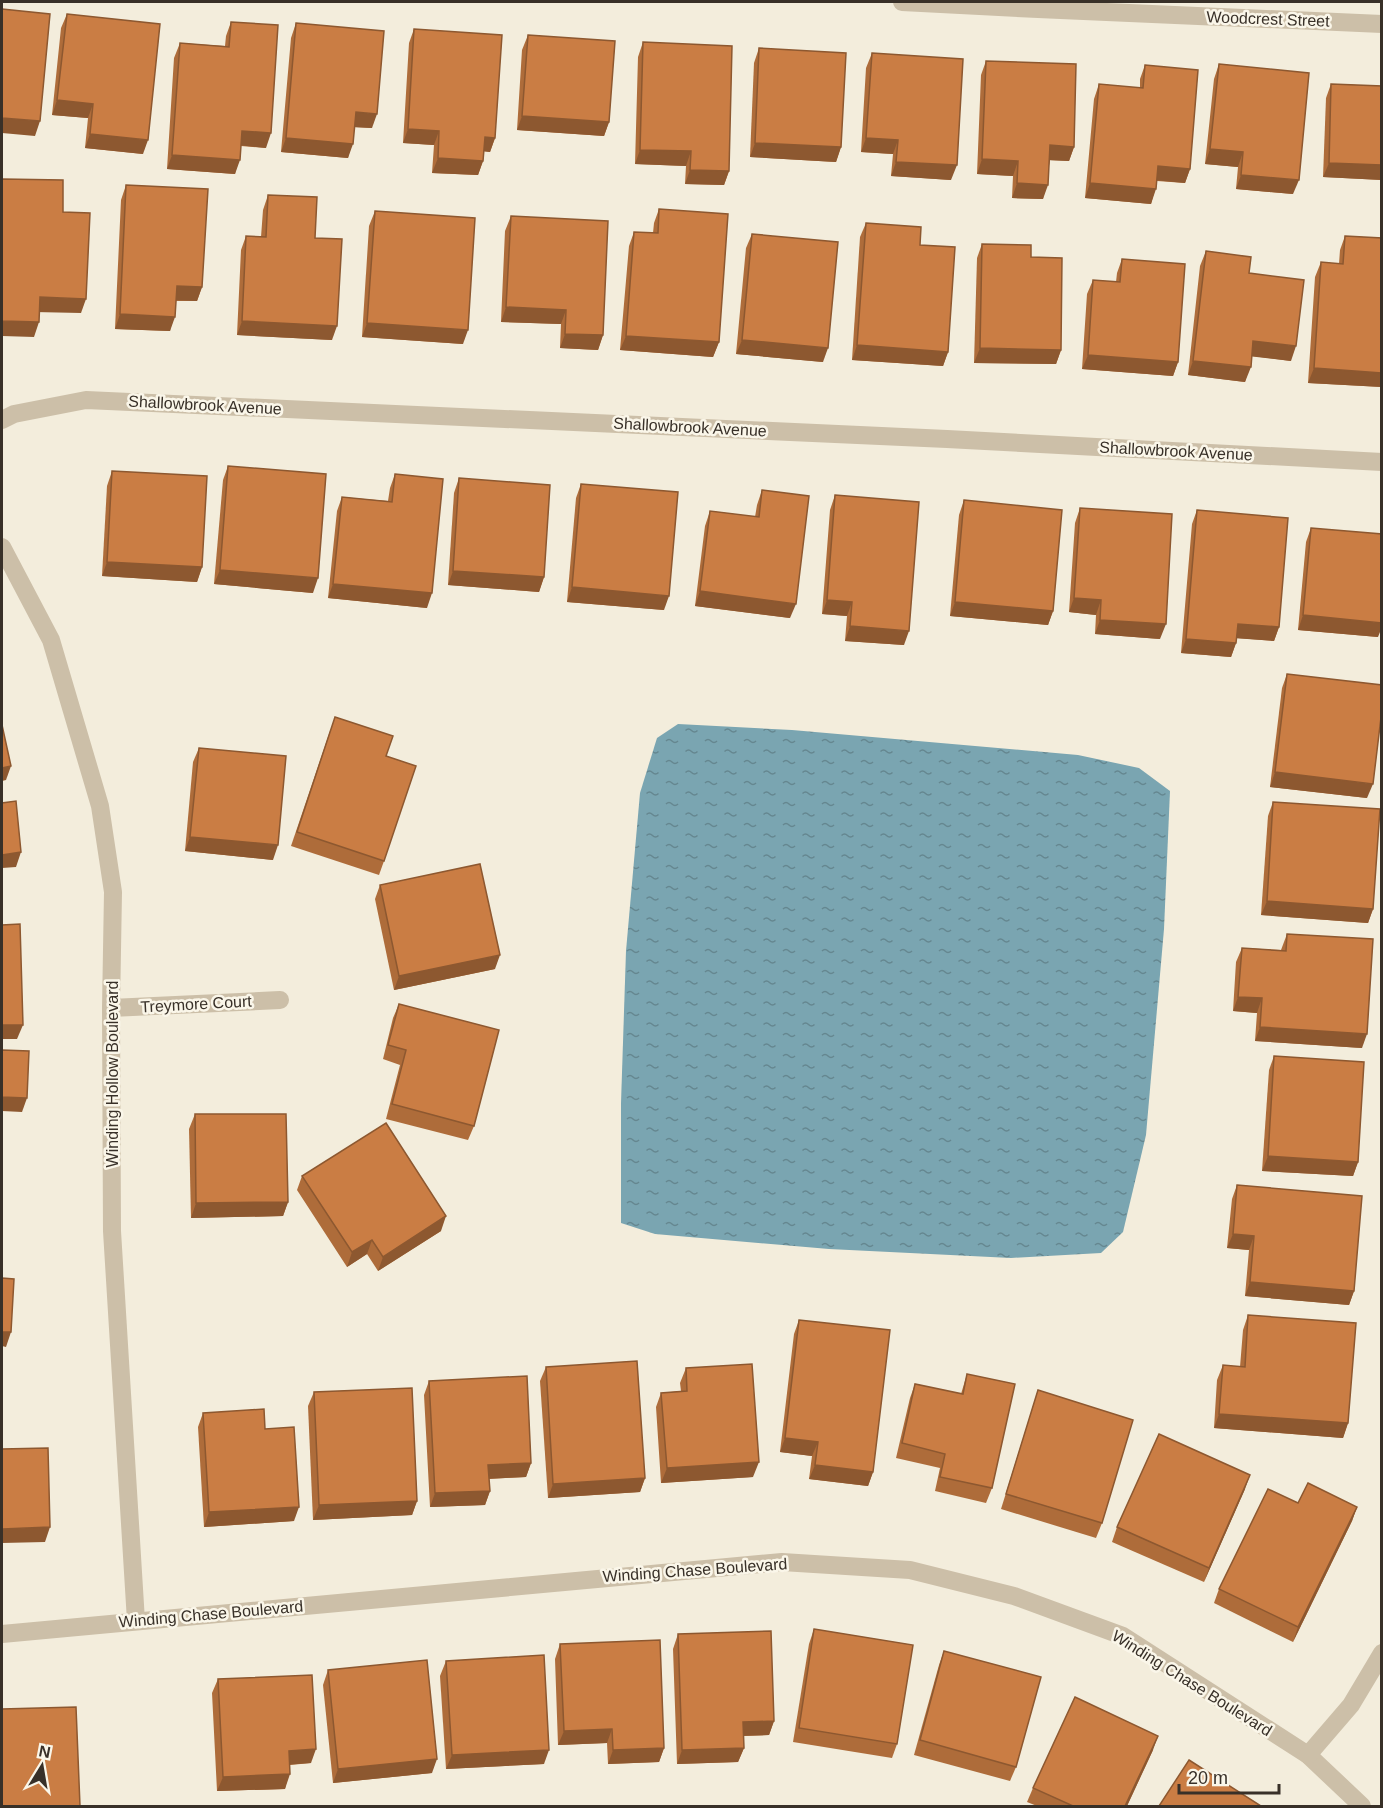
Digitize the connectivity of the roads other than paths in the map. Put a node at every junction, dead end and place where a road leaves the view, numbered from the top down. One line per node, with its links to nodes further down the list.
1 (902, 2): 2 (street, Woodcrest Street)
2 (1038, 5): 3 (street, Woodcrest Street)
3 (1382, 24)
4 (2, 420): 5 (street, Shallowbrook Avenue)
5 (1382, 462)
6 (2, 547): 8 (street, Winding Hollow Boulevard)
7 (280, 1000): 8 (street, Treymore Court)
8 (111, 1008): 9 (street, Winding Hollow Boulevard)
9 (136, 1621): 10 (street, Winding Chase Boulevard); 12 (street, Winding Chase Boulevard)
10 (2, 1634)
11 (1382, 1653): 12 (street)
12 (1308, 1755): 13 (street, Winding Chase Boulevard)
13 (1362, 1806)

